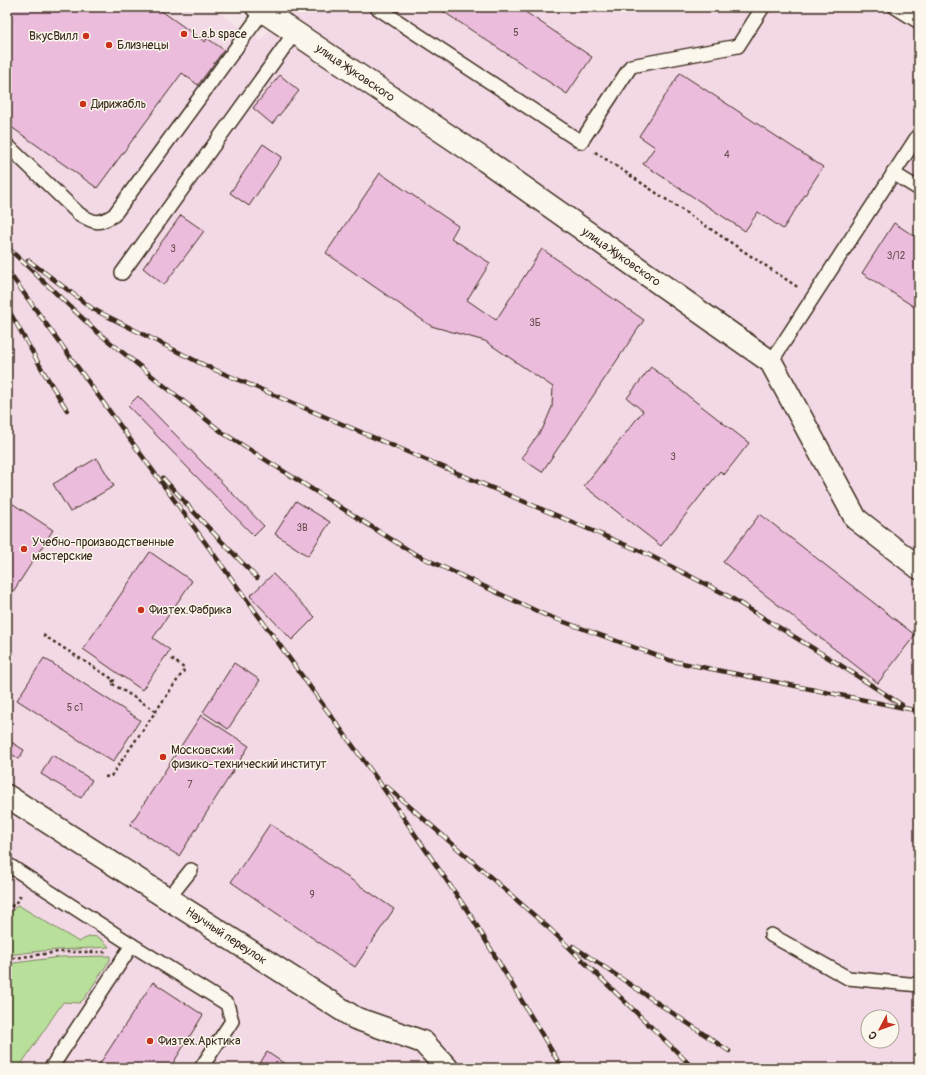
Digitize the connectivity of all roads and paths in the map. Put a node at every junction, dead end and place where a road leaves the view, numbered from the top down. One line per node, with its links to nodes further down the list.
1 (376, 7): 8 (lane)
2 (763, 7): 8 (lane)
3 (894, 7): 5 (lane)
4 (260, 9): 6 (street, улица Жуковского); 9 (lane)
5 (919, 22)
6 (295, 32): 12 (lane); 14 (street, улица Жуковского)
7 (919, 134): 10 (lane)
8 (581, 142): 13 (path)
9 (7, 145)
10 (893, 173): 11 (lane); 13 (lane)
11 (919, 189)
12 (122, 273)
13 (812, 298): 14 (lane)
14 (771, 362): 15 (street, улица Жуковского)
15 (919, 568)
16 (43, 635): 18 (path)
17 (171, 658): 18 (path)
18 (156, 711): 19 (path)
19 (105, 777)
20 (7, 796): 24 (street, Научный переулок)
21 (7, 864): 23 (lane)
22 (191, 870): 24 (lane)
23 (32, 880): 25 (path); 27 (lane)
24 (168, 899): 33 (street, Научный переулок)
25 (7, 911)
26 (771, 935): 30 (lane)
27 (132, 945): 29 (lane); 32 (lane)
28 (7, 959): 29 (path)
29 (123, 959): 31 (lane)
30 (919, 985)
31 (51, 1068)
32 (201, 1068)
33 (447, 1068)

